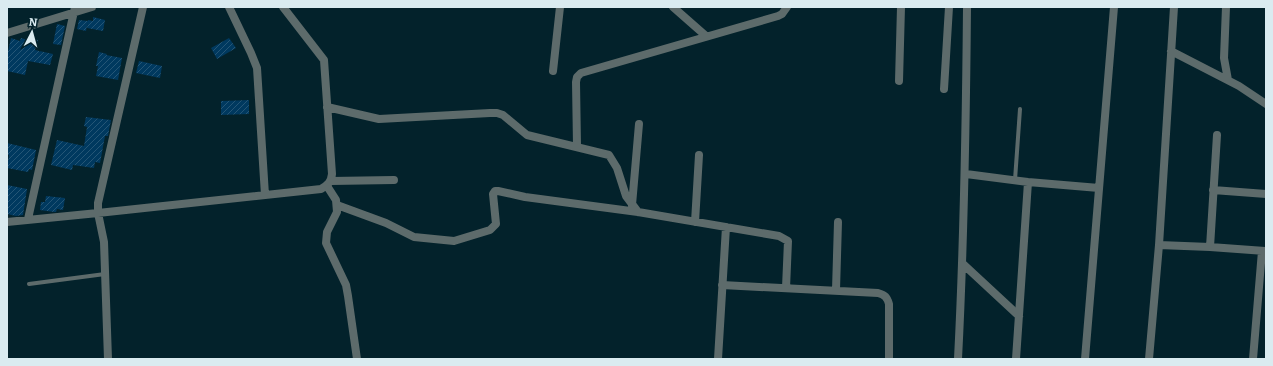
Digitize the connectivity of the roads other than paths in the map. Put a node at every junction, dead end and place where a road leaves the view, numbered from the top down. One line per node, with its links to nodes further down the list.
1 (92, 7): 14 (street)
2 (143, 7): 41 (street)
3 (229, 7): 37 (street)
4 (283, 7): 23 (street)
5 (560, 7): 18 (street)
6 (673, 7): 16 (street)
7 (787, 7): 16 (street)
8 (901, 7): 20 (street)
9 (949, 7): 21 (street)
10 (967, 7): 29 (street)
11 (1114, 7): 34 (street)
12 (1174, 7): 17 (street)
13 (1226, 7): 19 (street)
14 (75, 10): 15 (street); 42 (street)
15 (7, 33)
16 (706, 36): 27 (street)
17 (1171, 51): 19 (street); 47 (street)
18 (553, 71)
19 (1228, 80): 22 (street)
20 (899, 81)
21 (944, 89)
22 (1266, 104)
23 (327, 107): 27 (street); 33 (street)
24 (1020, 109): 31 (lane)
25 (639, 124): 39 (street)
26 (1217, 135): 35 (street)
27 (577, 146): 39 (street)
28 (699, 155): 44 (street)
29 (966, 174): 31 (street); 50 (street)
30 (394, 180): 33 (street)
31 (1015, 180): 32 (street)
32 (1028, 182): 34 (street); 56 (street)
33 (329, 183): 37 (street); 38 (street)
34 (1099, 188): 63 (street)
35 (1214, 190): 36 (street); 48 (street)
36 (1266, 194)
37 (265, 195): 41 (street)
38 (337, 205): 40 (street); 58 (street)
39 (632, 205): 40 (street)
40 (638, 212): 44 (street)
41 (98, 213): 42 (street); 51 (street)
42 (28, 219): 43 (street)
43 (7, 222)
44 (695, 222): 46 (street)
45 (838, 222): 55 (street)
46 (726, 227): 53 (street); 54 (street)
47 (1159, 245): 48 (street); 64 (street)
48 (1210, 247): 49 (street)
49 (1264, 251): 65 (street)
50 (963, 264): 56 (street); 61 (street)
51 (106, 274): 52 (lane); 57 (street)
52 (29, 284)
53 (722, 284): 54 (street); 59 (street)
54 (786, 288): 55 (street)
55 (836, 290): 60 (street)
56 (1019, 316): 62 (street)
57 (108, 359)
58 (357, 359)
59 (718, 359)
60 (889, 359)
61 (958, 359)
62 (1016, 359)
63 (1085, 359)
64 (1150, 359)
65 (1253, 359)

